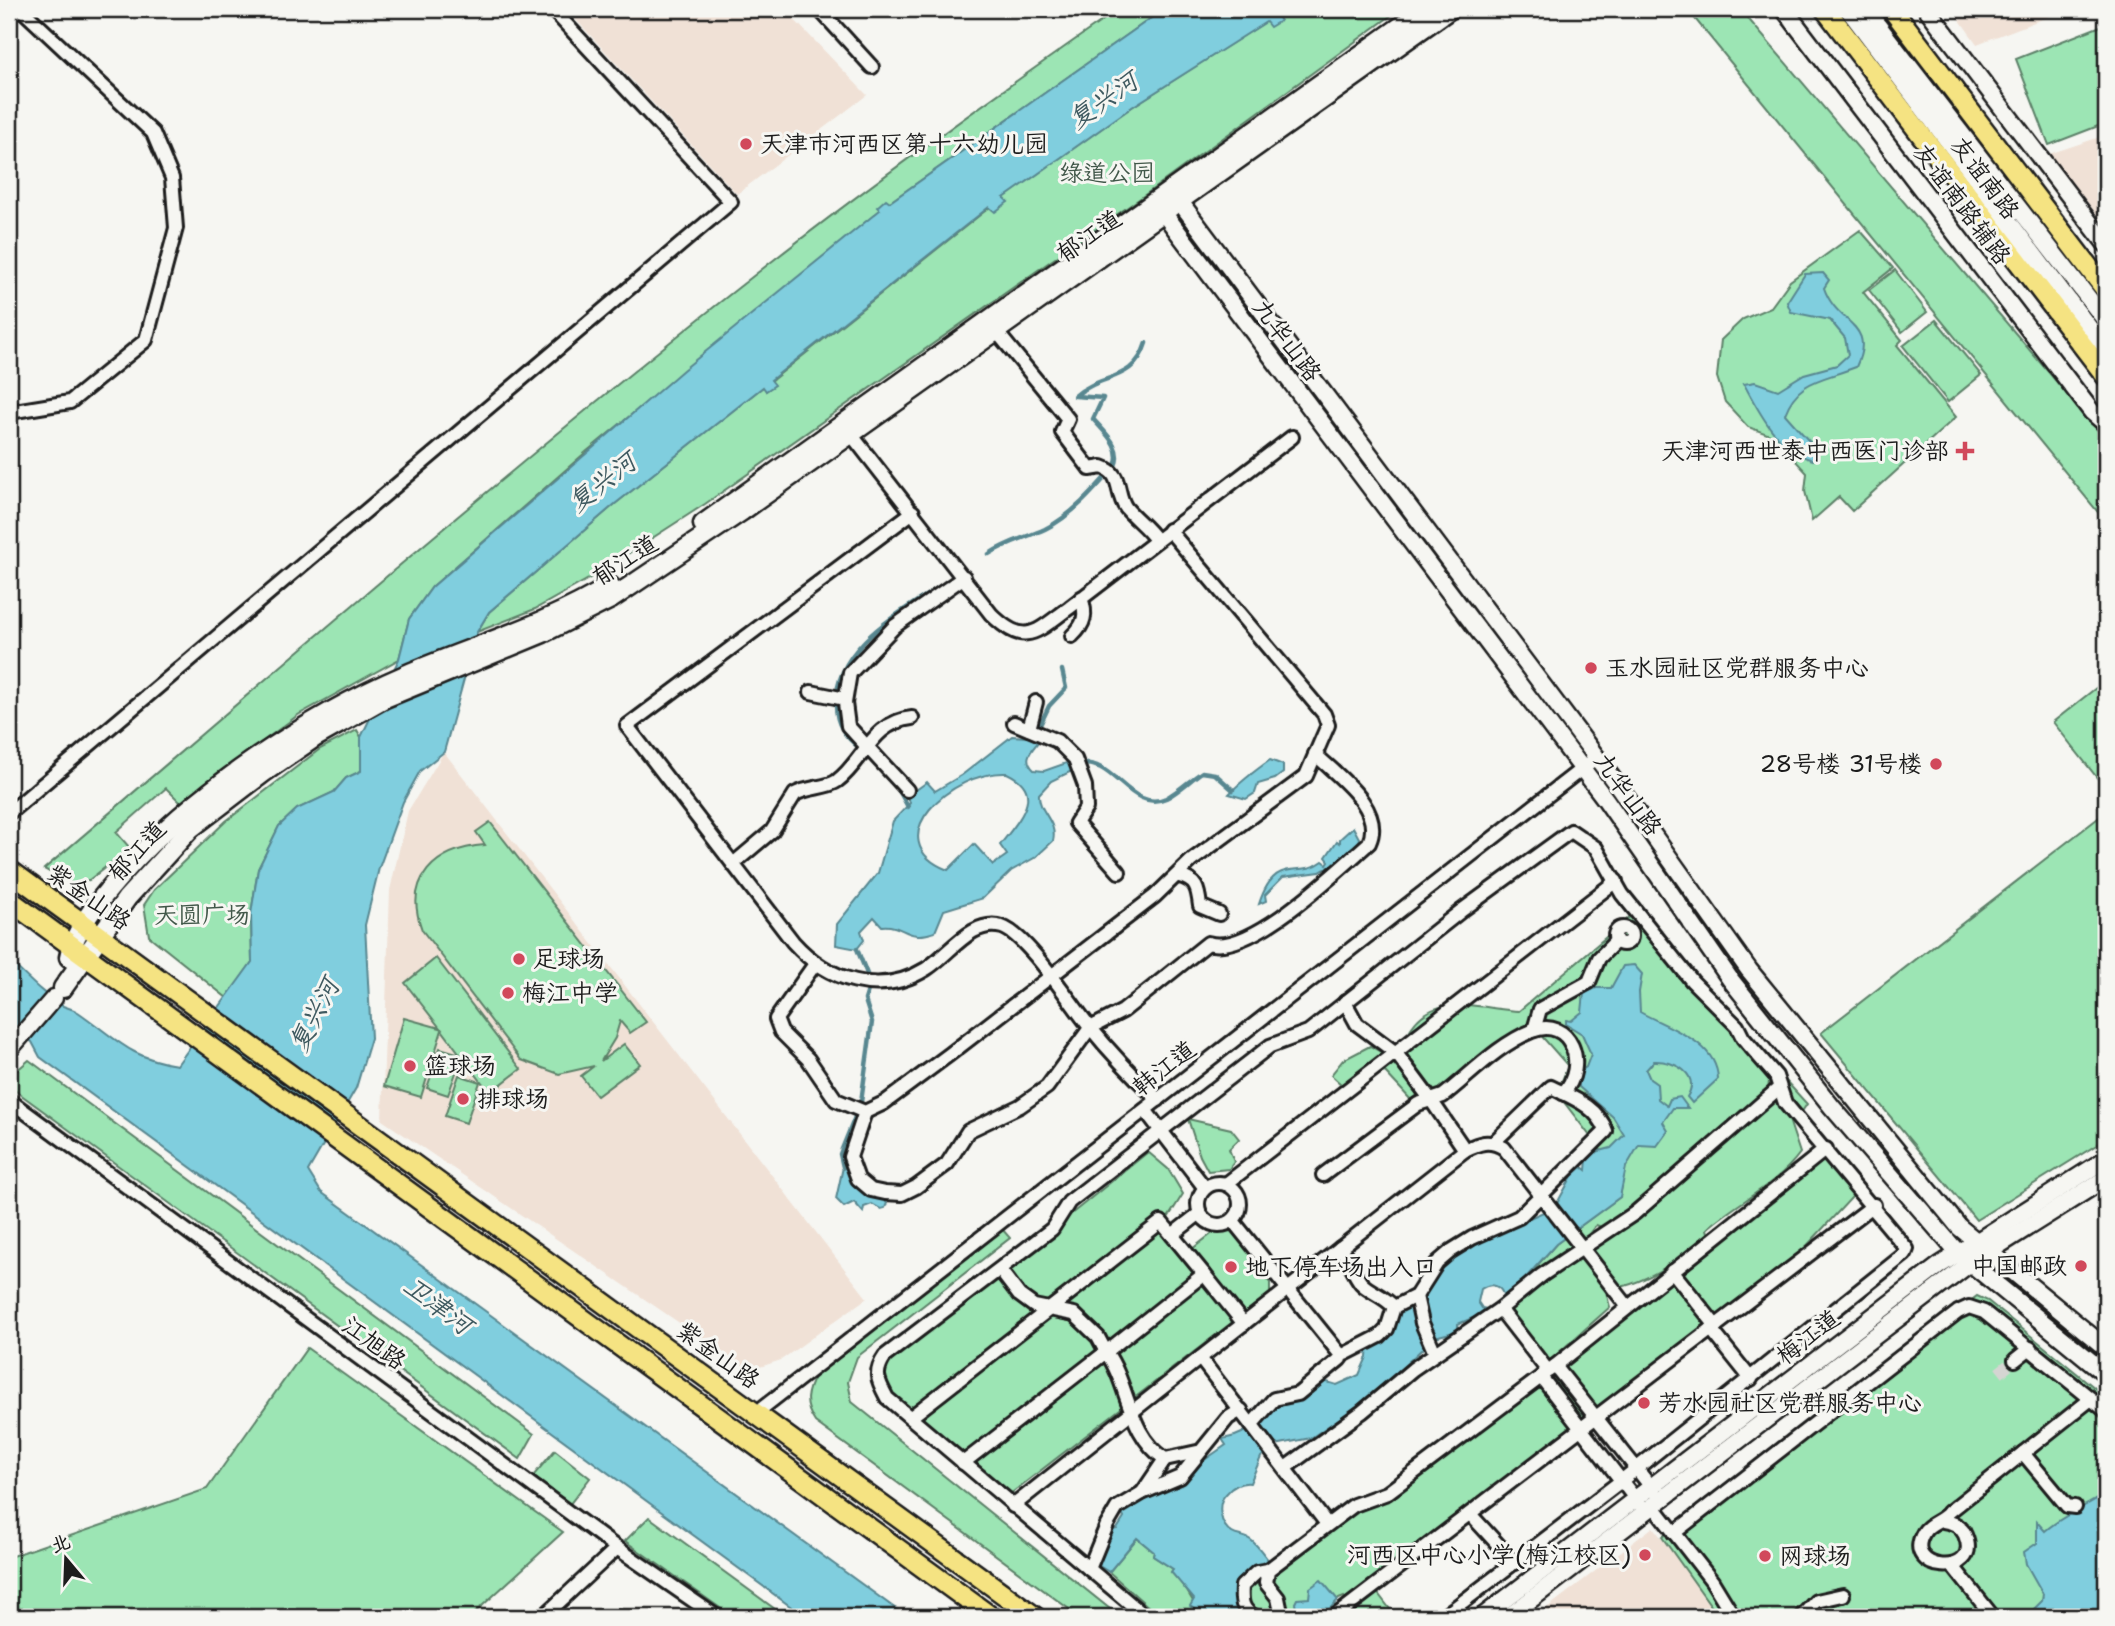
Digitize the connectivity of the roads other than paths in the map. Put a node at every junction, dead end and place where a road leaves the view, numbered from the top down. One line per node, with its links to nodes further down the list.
1 (21, 9): 21 (street)
2 (552, 9): 42 (street)
3 (819, 9): 12 (street)
4 (1425, 9): 13 (main road, 郁江道)
5 (1450, 9): 13 (main road, 郁江道)
6 (1784, 9): 22 (street, 友谊南路辅路)
7 (1825, 9): 20 (main road, 友谊南路)
8 (1848, 9): 19 (street)
9 (1865, 9): 17 (street)
10 (1892, 9): 16 (main road, 友谊南路)
11 (1927, 9): 15 (street)
12 (872, 67)
13 (1175, 195): 14 (main road, 郁江道); 39 (street, 九华山路)
14 (1159, 207): 18 (main road, 郁江道); 40 (street, 九华山路)
15 (2106, 244)
16 (2106, 290)
17 (2106, 321)
18 (992, 326): 23 (main road, 郁江道); 27 (street)
19 (2106, 350)
20 (2106, 376)
21 (9, 412)
22 (2106, 424)
23 (848, 429): 25 (street); 51 (main road, 郁江道)
24 (1292, 438): 26 (street)
25 (913, 512): 28 (street); 43 (street)
26 (1169, 530): 27 (street); 38 (street)
27 (1156, 540): 29 (street)
28 (964, 578): 29 (street); 32 (street)
29 (1082, 598): 30 (street)
30 (1072, 636)
31 (811, 692): 32 (street)
32 (845, 699): 37 (street)
33 (1036, 702): 36 (street)
34 (912, 718): 37 (street)
35 (1014, 723): 36 (street)
36 (1035, 730): 45 (street)
37 (864, 749): 41 (street); 43 (street)
38 (1315, 754): 46 (street); 57 (street)
39 (1597, 757): 40 (street, 韩江道); 82 (street, 九华山路)
40 (1581, 768): 64 (street, 韩江道); 85 (street, 九华山路)
41 (907, 790)
42 (9, 813)
43 (733, 864): 53 (street)
44 (9, 870): 51 (main road, 紫金山路)
45 (1119, 872)
46 (1180, 876): 49 (street); 54 (street)
47 (1616, 881): 50 (street); 56 (street); 60 (street)
48 (9, 900): 52 (main road, 紫金山路)
49 (1212, 913)
50 (1643, 919): 58 (street); 61 (street)
51 (93, 929): 52 (main road, 郁江道); 110 (main road, 紫金山路)
52 (78, 952): 55 (main road, 郁江道); 140 (main road, 紫金山路)
53 (815, 964): 54 (street); 67 (street)
54 (1050, 976): 57 (street); 67 (street)
55 (59, 993): 59 (street)
56 (1345, 1002): 60 (street); 68 (street)
57 (1090, 1028): 64 (street); 67 (street)
58 (1534, 1030): 62 (street); 65 (street)
59 (10, 1048)
60 (1396, 1053): 65 (street); 75 (street)
61 (1779, 1088): 70 (street); 84 (street)
62 (1563, 1093): 69 (street); 77 (street)
63 (9, 1100): 131 (street, 江旭路)
64 (1158, 1100): 66 (street, 韩江道)
65 (1431, 1100): 71 (street); 73 (street)
66 (1145, 1110): 68 (street); 110 (street, 韩江道)
67 (859, 1111)
68 (1161, 1131): 76 (street); 86 (street)
69 (1494, 1142): 71 (street); 77 (street)
70 (1826, 1149): 78 (street); 87 (street)
71 (1465, 1150): 83 (street)
72 (2106, 1159): 82 (street, 梅江道)
73 (1323, 1175)
74 (2106, 1178): 82 (street, 梅江道)
75 (1226, 1184): 76 (street); 80 (street)
76 (1205, 1188): 79 (street)
77 (1545, 1201): 84 (street); 90 (street)
78 (1874, 1205): 96 (street); 106 (street)
79 (1200, 1213): 80 (street); 81 (street)
80 (1233, 1221): 89 (street)
81 (1172, 1235): 88 (street); 91 (street)
82 (1980, 1247): 85 (street, 梅江道); 98 (street, 九华山路)
83 (1340, 1248): 89 (street); 92 (street)
84 (1582, 1248): 93 (street); 94 (street)
85 (1964, 1258): 105 (street, 九华山路); 124 (street, 梅江道)
86 (1000, 1270): 91 (street); 112 (street)
87 (1671, 1271): 93 (street); 96 (street)
88 (1204, 1274): 95 (street); 99 (street)
89 (1288, 1289): 95 (street); 101 (street)
90 (1416, 1296): 92 (street); 100 (street)
91 (1052, 1307): 99 (street); 112 (street)
92 (1394, 1307): 101 (street)
93 (1628, 1307): 104 (street)
94 (1500, 1309): 100 (street); 104 (street)
95 (1244, 1324): 102 (street)
96 (1713, 1327): 106 (street); 113 (street)
97 (2030, 1348): 103 (street); 107 (street); 130 (street)
98 (2106, 1348)
99 (1106, 1352): 111 (street); 119 (street)
100 (1435, 1353): 120 (street)
101 (1342, 1355): 114 (street)
102 (1200, 1358): 108 (street); 111 (street)
103 (2015, 1360)
104 (1548, 1371): 113 (street); 115 (street); 129 (street)
105 (2106, 1374)
106 (1751, 1379): 121 (street)
107 (2091, 1399): 109 (street); 117 (street)
108 (1241, 1410): 114 (street); 116 (street)
109 (2106, 1411)
110 (756, 1413): 141 (main road, 紫金山路)
111 (1130, 1413): 118 (street); 125 (street)
112 (911, 1417): 119 (street)
113 (1596, 1417): 115 (street); 121 (street)
114 (1252, 1424): 120 (street)
115 (1581, 1429): 122 (street); 127 (street)
116 (1197, 1452): 118 (street); 123 (street)
117 (2023, 1453): 126 (street); 128 (street)
118 (1165, 1459): 123 (street)
119 (963, 1463): 125 (street)
120 (1285, 1468): 129 (street)
121 (1637, 1469): 122 (street); 124 (street)
122 (1621, 1481): 124 (street); 132 (street)
123 (1142, 1493): 134 (street)
124 (1649, 1500): 130 (street); 147 (street, 梅江道); 148 (street, 梅江道)
125 (1013, 1506): 134 (street)
126 (2075, 1507)
127 (1470, 1514): 132 (street); 145 (street)
128 (1943, 1521): 133 (street); 133 (street)
129 (1328, 1524): 135 (street)
130 (1674, 1533): 149 (street)
131 (617, 1548): 138 (street); 139 (street, 江旭路)
132 (1515, 1563): 146 (street)
133 (1952, 1565): 137 (street)
134 (1089, 1569): 142 (street)
135 (1268, 1570): 143 (street); 144 (street)
136 (1843, 1595): 150 (street)
137 (1990, 1613)
138 (543, 1617)
139 (717, 1617)
140 (991, 1617)
141 (1035, 1617)
142 (1146, 1617)
143 (1255, 1617)
144 (1283, 1617)
145 (1334, 1617)
146 (1443, 1617)
147 (1482, 1617)
148 (1507, 1617)
149 (1734, 1617)
150 (1801, 1617)

